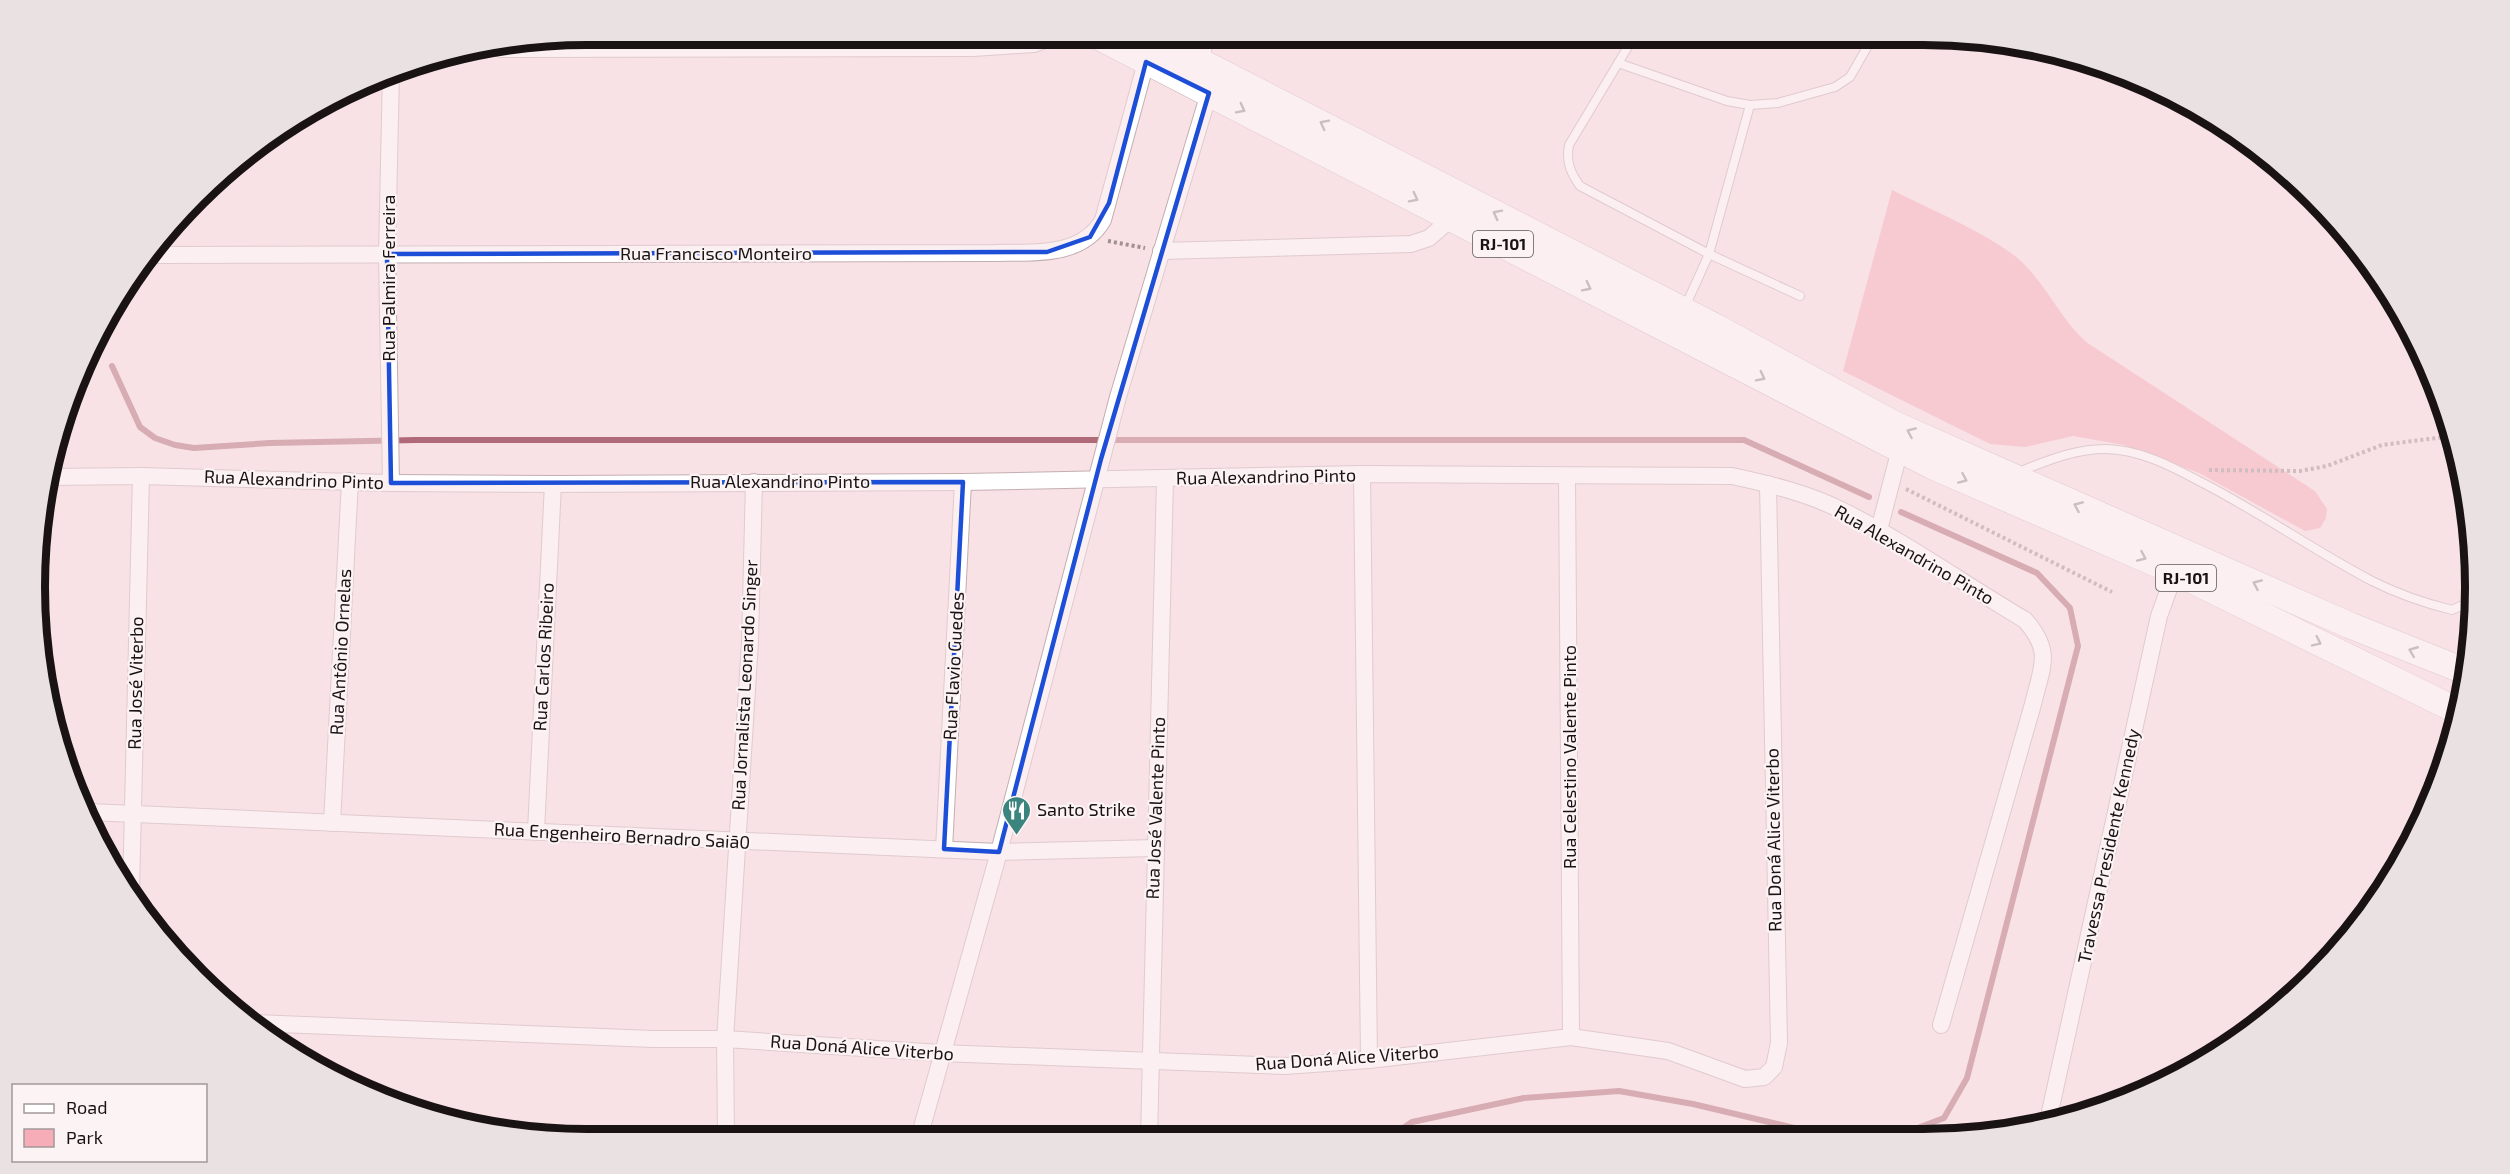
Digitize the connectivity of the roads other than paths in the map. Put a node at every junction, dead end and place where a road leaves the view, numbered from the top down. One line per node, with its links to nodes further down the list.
1 (830, 45): 2 (street)
2 (1019, 45)
3 (1115, 45): 9 (main road, RJ-101)
4 (1170, 45): 8 (main road, RJ-101)
5 (1204, 45): 8 (street)
6 (1629, 45): 10 (lane)
7 (1868, 45): 13 (lane)
8 (1200, 61): 20 (main road, RJ-101, one-way to 8)
9 (1146, 62): 12 (main road, RJ-101); 16 (street, Rua Francisco Monteiro)
10 (1618, 63): 13 (lane); 17 (lane)
11 (391, 82): 16 (street, Rua Palmira Ferreira)
12 (1209, 93): 14 (main road, RJ-101, one-way to 14); 15 (street)
13 (1750, 105): 17 (lane)
14 (1452, 218): 15 (street); 21 (main road, RJ-101, one-way to 21)
15 (1161, 251): 28 (street)
16 (387, 254): 18 (street, Rua Francisco Monteiro); 32 (street, Rua Palmira Ferreira)
17 (1709, 254): 19 (lane); 20 (lane)
18 (159, 255)
19 (1800, 296)
20 (1683, 310): 25 (main road, RJ-101, one-way to 20)
21 (1900, 449): 35 (street); 36 (main road, RJ-101, one-way to 36)
22 (1362, 474): 24 (street, Rua Alexandrino Pinto); 27 (street, Rua Alexandrino Pinto); 54 (street)
23 (141, 476): 26 (street, Rua Alexandrino Pinto); 29 (street, Rua Alexandrino Pinto); 41 (street, Rua José Viterbo)
24 (1567, 476): 34 (street, Rua Alexandrino Pinto); 51 (street, Rua Celestino Valente Pinto)
25 (2009, 476): 37 (lane); 38 (main road, RJ-101, one-way to 25)
26 (56, 477)
27 (1165, 479): 28 (street, Rua Alexandrino Pinto); 46 (street, Rua José Valente Pinto)
28 (1095, 480): 31 (street, Rua Alexandrino Pinto); 47 (street)
29 (350, 482): 32 (street, Rua Alexandrino Pinto); 42 (street, Rua Antônio Ornelas)
30 (754, 482): 31 (street, Rua Alexandrino Pinto); 33 (street, Rua Alexandrino Pinto); 44 (street, Rua Jornalista Leonardo Singer)
31 (963, 482): 45 (street, Rua Flavio Guedes)
32 (392, 483): 33 (street, Rua Alexandrino Pinto)
33 (553, 484): 43 (street, Rua Carlos Ribeiro)
34 (1768, 484): 35 (street, Rua Alexandrino Pinto); 51 (street, Rua Doná Alice Viterbo)
35 (1879, 530): 50 (street, Rua Alexandrino Pinto)
36 (2175, 572): 39 (main road, RJ-101, one-way to 39); 56 (street, Travessa Presidente Kennedy)
37 (2464, 607)
38 (2458, 669)
39 (2451, 708)
40 (94, 812): 41 (street, Rua Engenheiro Bernadro Saiā0)
41 (133, 814): 42 (street, Rua Engenheiro Bernadro Saiā0); 48 (street, Rua José Viterbo)
42 (332, 823): 43 (street, Rua Engenheiro Bernadro Saiā0)
43 (536, 831): 44 (street, Rua Engenheiro Bernadro Saiā0)
44 (736, 842): 45 (street, Rua Engenheiro Bernadro Saiā0); 52 (street, Rua Jornalista Leonardo Singer)
45 (944, 849): 47 (street, Rua Engenheiro Bernadro Saiā0)
46 (1155, 849): 47 (street, Rua Engenheiro Bernadro Saiā0); 55 (street, Rua José Valente Pinto)
47 (999, 852): 53 (street)
48 (131, 880)
49 (266, 1023): 52 (street, Rua Doná Alice Viterbo)
50 (1941, 1025)
51 (1571, 1037): 54 (street, Rua Doná Alice Viterbo)
52 (724, 1039): 53 (street, Rua Doná Alice Viterbo); 57 (street, Rua Jornalista Leonardo Singer)
53 (941, 1053): 55 (street, Rua Doná Alice Viterbo); 58 (street)
54 (1369, 1060): 55 (street, Rua Doná Alice Viterbo)
55 (1149, 1061): 59 (street, Rua José Valente Pinto)
56 (2049, 1114)
57 (726, 1129)
58 (921, 1129)
59 (1149, 1129)

